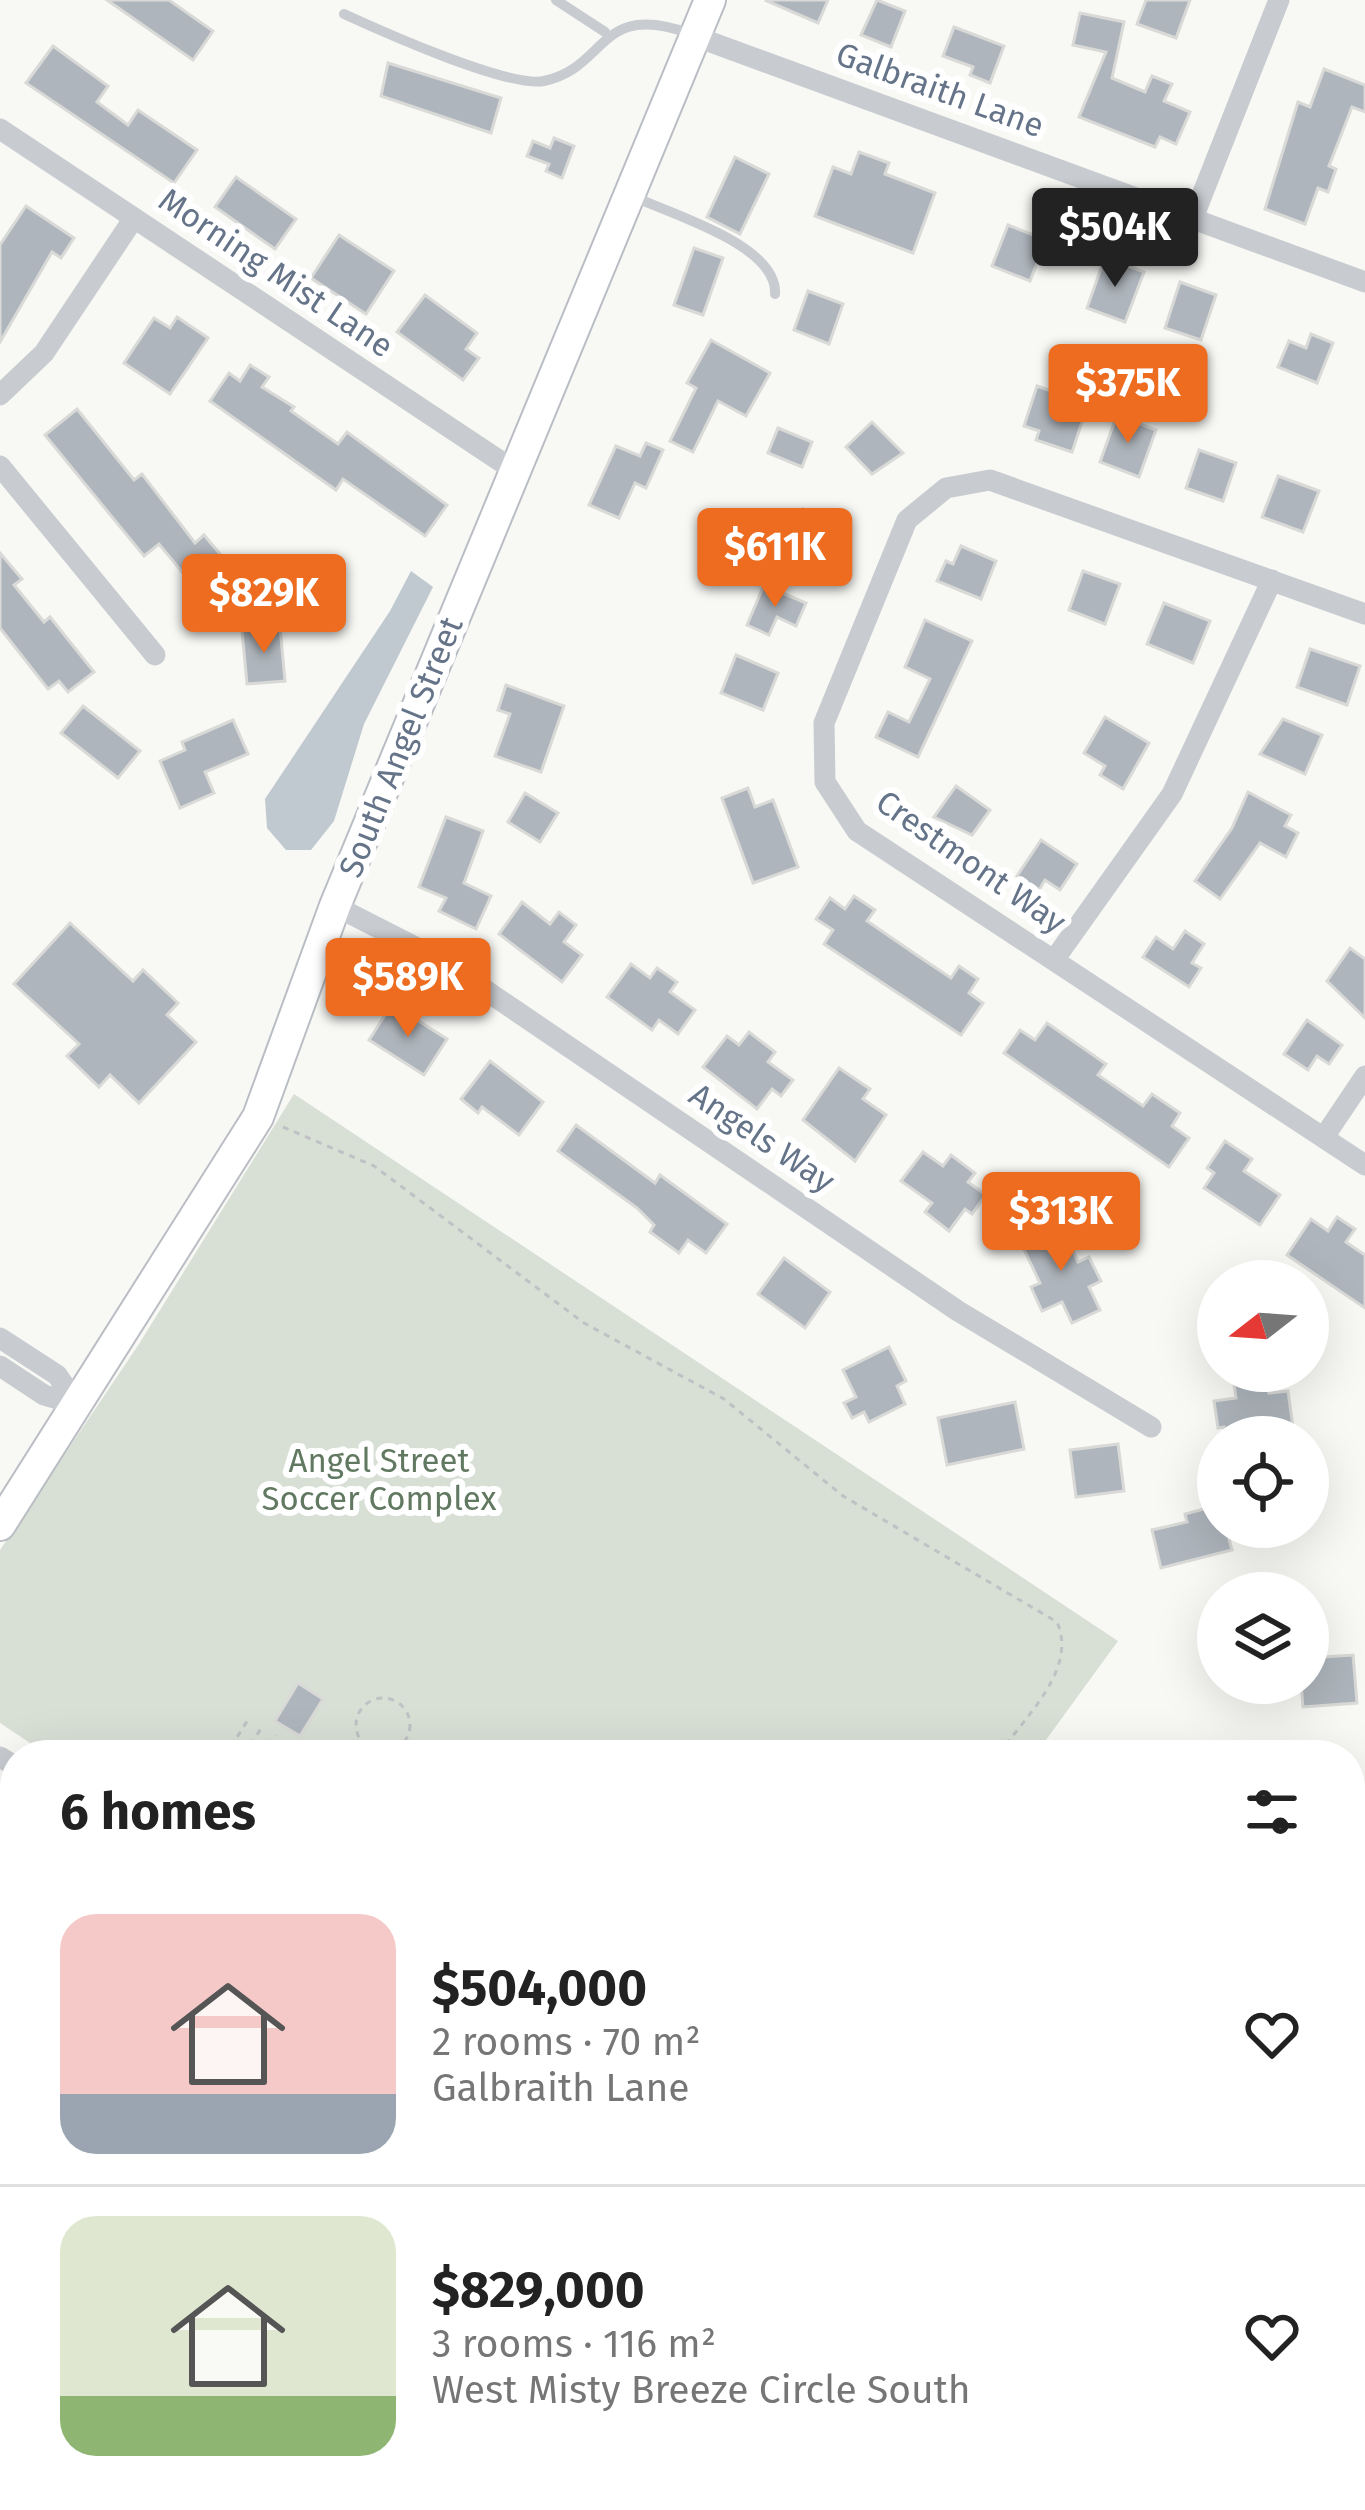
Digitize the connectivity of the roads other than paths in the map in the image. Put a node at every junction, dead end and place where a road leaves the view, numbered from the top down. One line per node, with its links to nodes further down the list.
1 (556, 0): 5 (lane)
2 (710, 0): 6 (street, South Angel Street)
3 (1279, 0): 10 (street)
4 (344, 14): 5 (lane)
5 (605, 32): 6 (lane)
6 (694, 36): 8 (street, South Angel Street); 10 (street, Galbraith Lane)
7 (0, 129): 9 (street, Morning Mist Lane)
8 (629, 195): 12 (lane); 15 (street, South Angel Street)
9 (134, 218): 13 (street); 15 (street, Morning Mist Lane)
10 (1193, 218): 11 (street, Galbraith Lane)
11 (1365, 282)
12 (775, 293)
13 (0, 395)
14 (0, 466): 18 (street)
15 (515, 471): 19 (street, South Angel Street)
16 (1272, 580): 17 (street); 20 (street); 20 (street, Crestmont Way)
17 (1365, 614)
18 (155, 655)
19 (335, 906): 26 (street, South Angel Street); 27 (street, Angels Way)
20 (1054, 960): 22 (street, Crestmont Way)
21 (1365, 1076): 22 (street)
22 (1324, 1137): 23 (street, Crestmont Way)
23 (1365, 1165)
24 (0, 1338): 26 (street)
25 (0, 1366): 26 (street)
26 (78, 1405): 28 (street, South Angel Street)
27 (1151, 1427)
28 (0, 1525)

